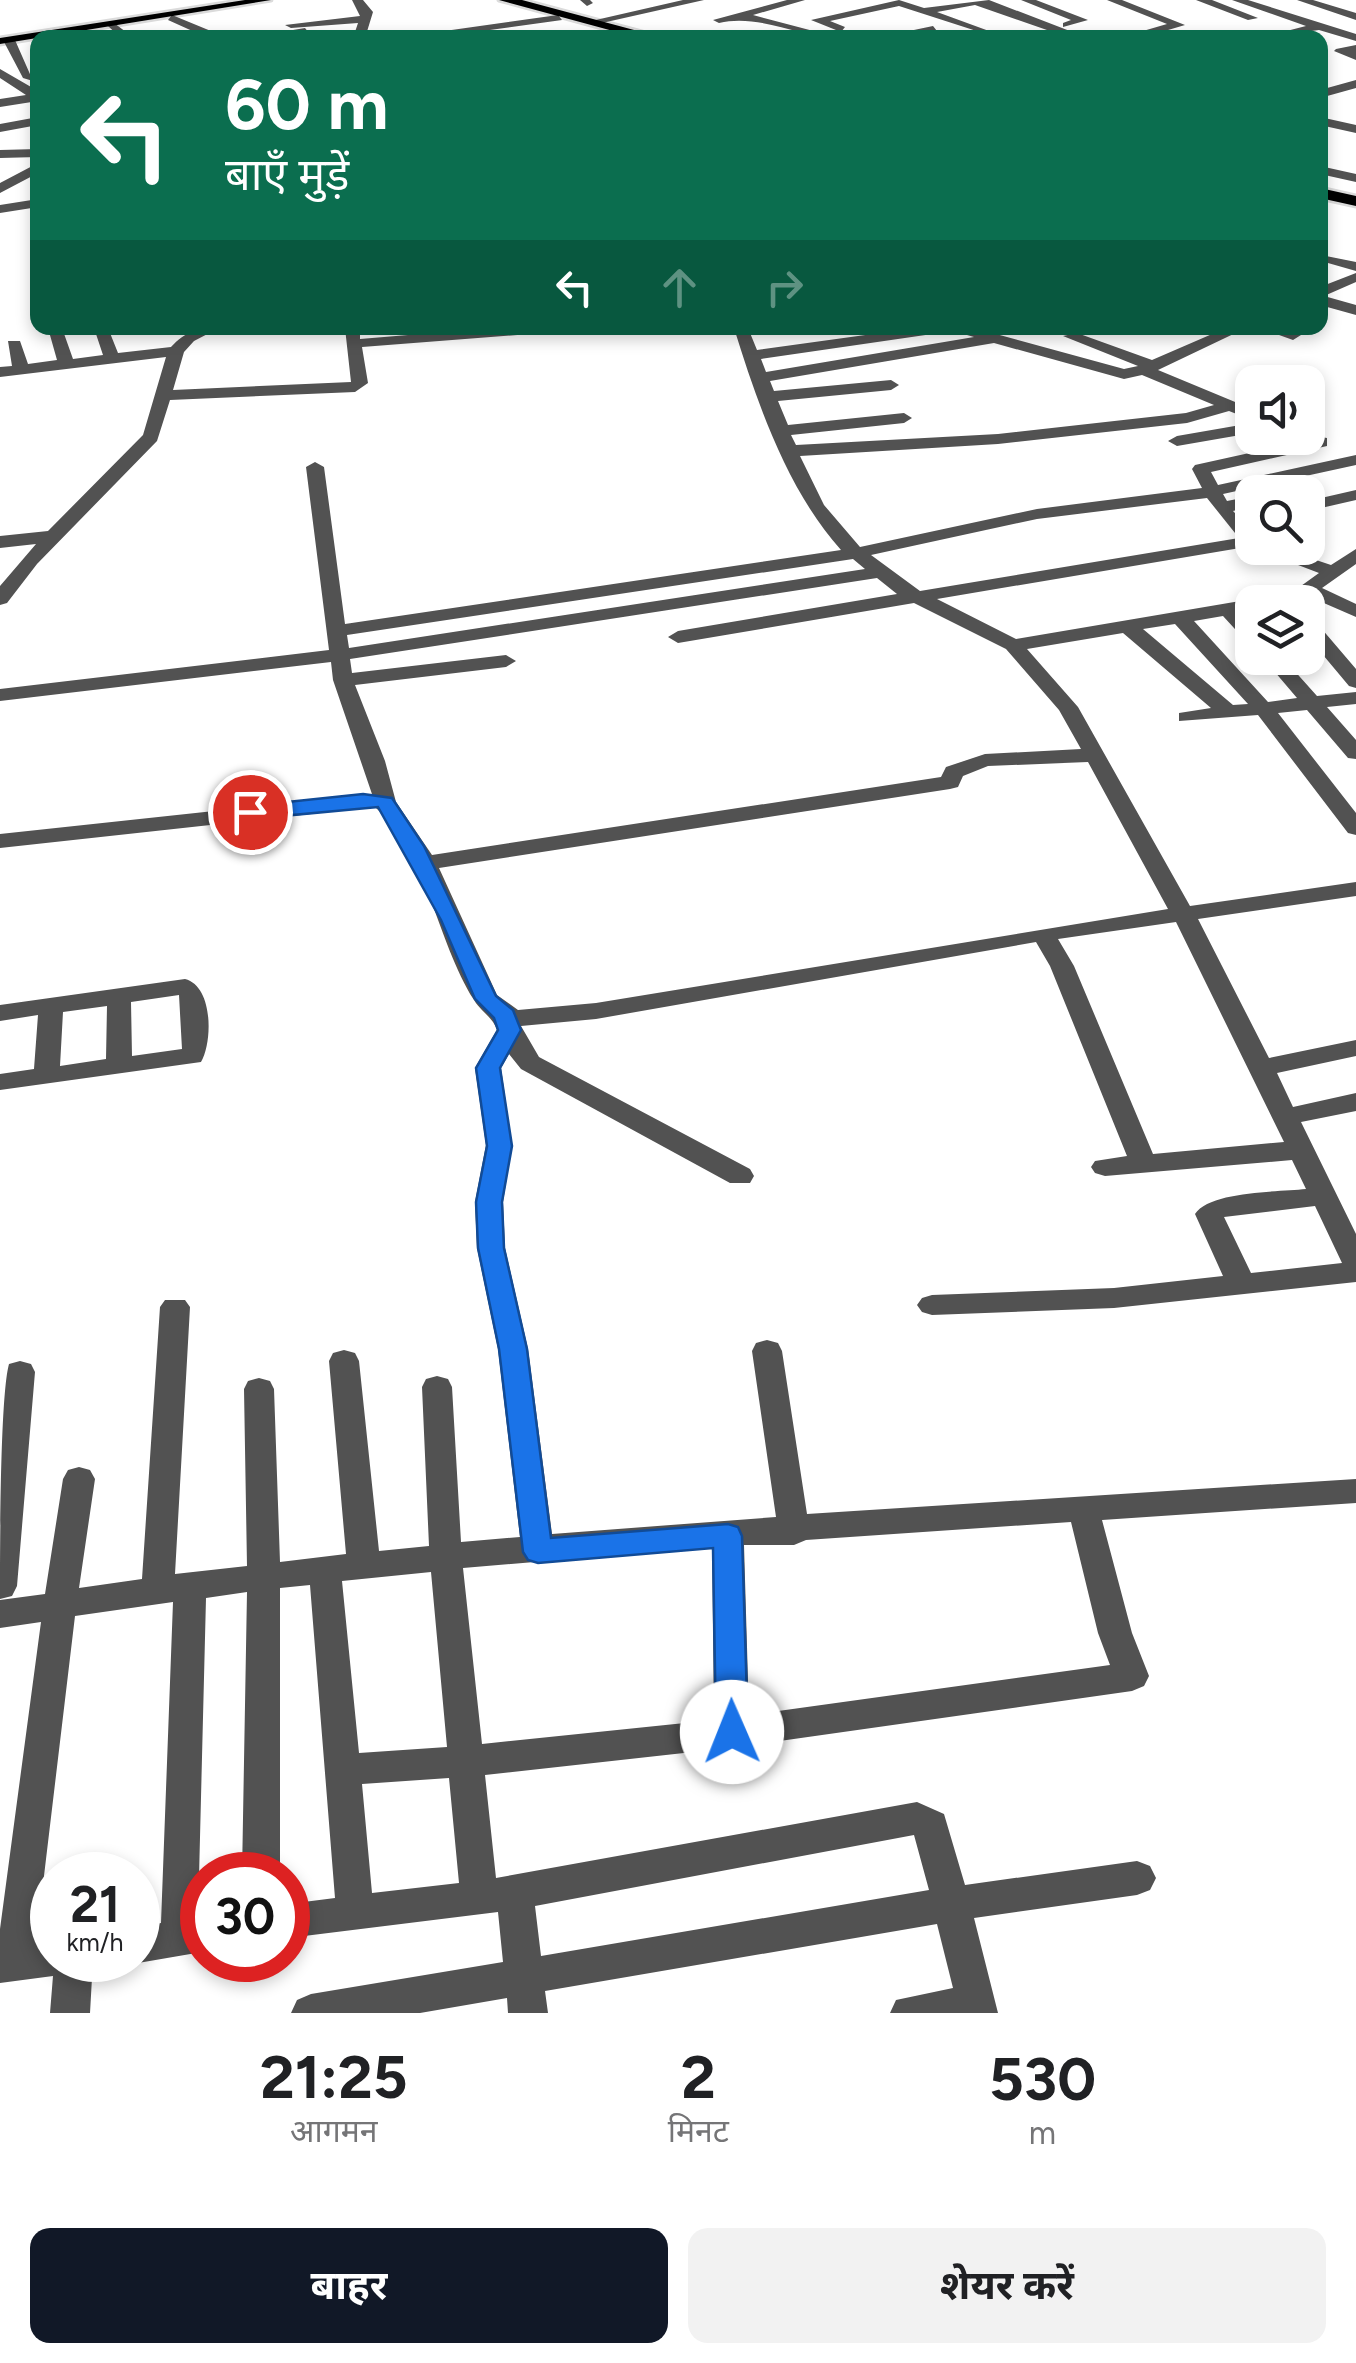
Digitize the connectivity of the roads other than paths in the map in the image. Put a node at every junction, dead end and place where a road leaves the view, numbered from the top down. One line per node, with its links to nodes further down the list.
1 (252, 0): 20 (main road)
2 (266, 0): 20 (main road)
3 (358, 0): 27 (street)
4 (489, 0): 24 (highway)
5 (506, 0): 28 (highway)
6 (699, 0): 28 (street)
7 (751, 0): 21 (street)
8 (800, 0): 21 (street)
9 (864, 0): 29 (street)
10 (1026, 0): 32 (street)
11 (1112, 0): 25 (street)
12 (1237, 0): 53 (street)
13 (1302, 0): 18 (street)
14 (1356, 0): 18 (street)
15 (977, 1): 17 (street); 32 (street)
16 (1196, 3): 23 (street); 52 (street)
17 (953, 6): 19 (street); 49 (street)
18 (1322, 6): 26 (street)
19 (925, 11): 22 (street); 44 (street); 48 (street)
20 (177, 15): 31 (main road); 35 (main road); 38 (street)
21 (739, 15): 29 (street)
22 (899, 16): 34 (street); 45 (street)
23 (1220, 16)
24 (558, 18): 40 (street); 41 (highway)
25 (1164, 18): 33 (street); 51 (street)
26 (1356, 18): 54 (street)
27 (365, 19): 30 (street); 39 (street)
28 (593, 22): 42 (highway)
29 (769, 22): 43 (street)
30 (291, 25)
31 (114, 26): 36 (main road); 37 (street)
32 (1053, 28): 50 (street)
33 (1112, 28)
34 (933, 29): 46 (street); 47 (street)
35 (58, 30)
36 (92, 30)
37 (119, 30)
38 (204, 30)
39 (362, 30)
40 (463, 30)
41 (607, 30)
42 (625, 30)
43 (802, 30)
44 (833, 30)
45 (849, 30)
46 (928, 30)
47 (936, 30)
48 (989, 30)
49 (1016, 30)
50 (1062, 30)
51 (1158, 30)
52 (1283, 30)
53 (1315, 30)
54 (1325, 30)
55 (1328, 32): 59 (street)
56 (30, 34): 58 (main road)
57 (30, 36): 58 (main road)
58 (3, 37): 62 (street)
59 (1356, 38)
60 (1356, 48): 61 (street)
61 (1356, 56)
62 (30, 73)
63 (5, 76): 64 (street); 66 (street)
64 (30, 77)
65 (1356, 84): 67 (street)
66 (30, 91)
67 (1328, 92)
68 (30, 96): 70 (street)
69 (1356, 100): 71 (street)
70 (0, 103)
71 (1328, 108)
72 (1328, 112): 73 (street)
73 (1356, 118)
74 (30, 122): 76 (street)
75 (1328, 125): 78 (street)
76 (0, 128)
77 (1328, 137): 78 (street)
78 (1355, 139)
79 (30, 153): 80 (street)
80 (0, 154)
81 (30, 171): 85 (street)
82 (1328, 172): 83 (street)
83 (1356, 178)
84 (30, 189): 85 (street)
85 (0, 192)
86 (1328, 192): 87 (highway)
87 (1356, 198)
88 (30, 204): 89 (street)
89 (0, 209)
90 (1328, 265): 91 (street)
91 (1355, 276): 92 (street)
92 (1328, 288)
93 (1328, 292): 95 (street)
94 (1328, 294): 96 (street)
95 (1356, 296)
96 (1356, 310)
97 (56, 335): 116 (street)
98 (104, 335): 114 (street)
99 (194, 335): 111 (street)
100 (352, 335): 110 (street)
101 (459, 335): 110 (street)
102 (744, 335): 113 (street)
103 (894, 335): 113 (street)
104 (985, 335): 108 (street)
105 (1109, 335): 115 (street)
106 (1221, 335): 115 (street)
107 (1070, 336): 112 (street); 117 (street)
108 (996, 338): 112 (street); 125 (street)
109 (14, 344): 118 (street)
110 (353, 344): 121 (street)
111 (176, 351): 114 (street); 121 (street)
112 (1040, 351): 117 (street)
113 (753, 354): 125 (street)
114 (112, 357): 116 (street)
115 (1171, 358): 117 (street)
116 (66, 363): 118 (street)
117 (1148, 368): 123 (street)
118 (21, 369): 119 (street)
119 (0, 372)
120 (892, 385): 125 (street)
121 (162, 396): 138 (street)
122 (862, 404): 125 (street)
123 (1230, 406): 124 (street); 125 (street)
124 (1235, 408)
125 (775, 414): 126 (street); 141 (street)
126 (904, 418)
127 (1235, 431): 128 (street)
128 (1177, 442)
129 (1325, 443): 130 (street)
130 (1353, 453): 137 (street)
131 (1249, 455): 137 (street)
132 (315, 466): 156 (street)
133 (1356, 477): 134 (street)
134 (1325, 484)
135 (1356, 496): 136 (street)
136 (1325, 502)
137 (1229, 510): 141 (street)
138 (54, 536): 139 (street); 149 (street)
139 (0, 542)
140 (1235, 544): 148 (street)
141 (856, 554): 144 (street); 156 (street)
142 (1356, 555): 145 (street)
143 (1313, 565): 145 (street)
144 (881, 572): 148 (street); 160 (street)
145 (1334, 572): 146 (street)
146 (1317, 585)
147 (1325, 597): 152 (street)
148 (918, 598): 157 (street); 158 (street)
149 (0, 599)
150 (1235, 608): 151 (street)
151 (1228, 609): 153 (street); 154 (street)
152 (1356, 611)
153 (1180, 616): 155 (street); 168 (street)
154 (1235, 617)
155 (1119, 628): 158 (street); 168 (street)
156 (337, 631): 160 (street)
157 (678, 637)
158 (1013, 645): 170 (street)
159 (1325, 645): 164 (street)
160 (340, 656): 163 (street); 165 (street)
161 (506, 661): 163 (street)
162 (1288, 675): 167 (street)
163 (342, 680): 171 (street)
164 (1356, 682)
165 (0, 696)
166 (1356, 698): 167 (street)
167 (1314, 703): 168 (street); 169 (street)
168 (1263, 708): 172 (street)
169 (1356, 753)
170 (1093, 755): 174 (street); 176 (street)
171 (384, 802): 173 (street); 174 (street)
172 (1356, 828)
173 (0, 841)
174 (423, 864): 181 (street)
175 (1356, 889): 176 (street)
176 (1182, 913): 177 (street); 184 (street)
177 (1044, 934): 181 (street); 190 (street)
178 (119, 998): 179 (street); 183 (street); 183 (street)
179 (51, 1006): 180 (street); 185 (street)
180 (0, 1013)
181 (507, 1022): 192 (street); 210 (street)
182 (1356, 1048): 184 (street)
183 (119, 1064): 185 (street)
184 (1262, 1068): 188 (street)
185 (47, 1074): 186 (street)
186 (0, 1082)
187 (1356, 1102): 188 (street)
188 (1286, 1117): 189 (street)
189 (1300, 1150): 190 (street); 193 (street)
190 (1144, 1163): 191 (street)
191 (1105, 1167)
192 (740, 1176)
193 (1323, 1196): 194 (street); 197 (street)
194 (1348, 1226): 195 (street)
195 (1356, 1264)
196 (1356, 1272): 197 (street)
197 (1242, 1285): 198 (street)
198 (932, 1304)
199 (176, 1307): 216 (street)
200 (767, 1351): 208 (street)
201 (344, 1361): 212 (street)
202 (20, 1372): 215 (street)
203 (436, 1387): 211 (street)
204 (259, 1390): 214 (street)
205 (79, 1479): 217 (street)
206 (1356, 1491): 207 (street)
207 (1084, 1510): 208 (street); 219 (street)
208 (794, 1532): 209 (street)
209 (728, 1536): 210 (street); 219 (street)
210 (538, 1552): 211 (street)
211 (446, 1560): 212 (street); 220 (street)
212 (364, 1568): 213 (street)
213 (325, 1572): 214 (street); 221 (street)
214 (264, 1580): 216 (street); 223 (street)
215 (0, 1586)
216 (174, 1588): 217 (street); 222 (street)
217 (63, 1604): 218 (street); 229 (street)
218 (0, 1614)
219 (732, 1732): 220 (street)
220 (466, 1763): 221 (street); 225 (street)
221 (342, 1770): 227 (street)
222 (187, 1852)
223 (260, 1852)
224 (1137, 1878): 226 (street)
225 (497, 1895): 226 (street); 227 (street); 231 (street)
226 (951, 1904): 231 (street); 232 (street)
227 (356, 1912): 228 (street)
228 (310, 1918)
229 (23, 1963)
230 (72, 1982): 233 (street)
231 (526, 1994): 234 (street)
232 (977, 2009): 235 (street)
233 (70, 2013)
234 (311, 2013)
235 (910, 2013)

